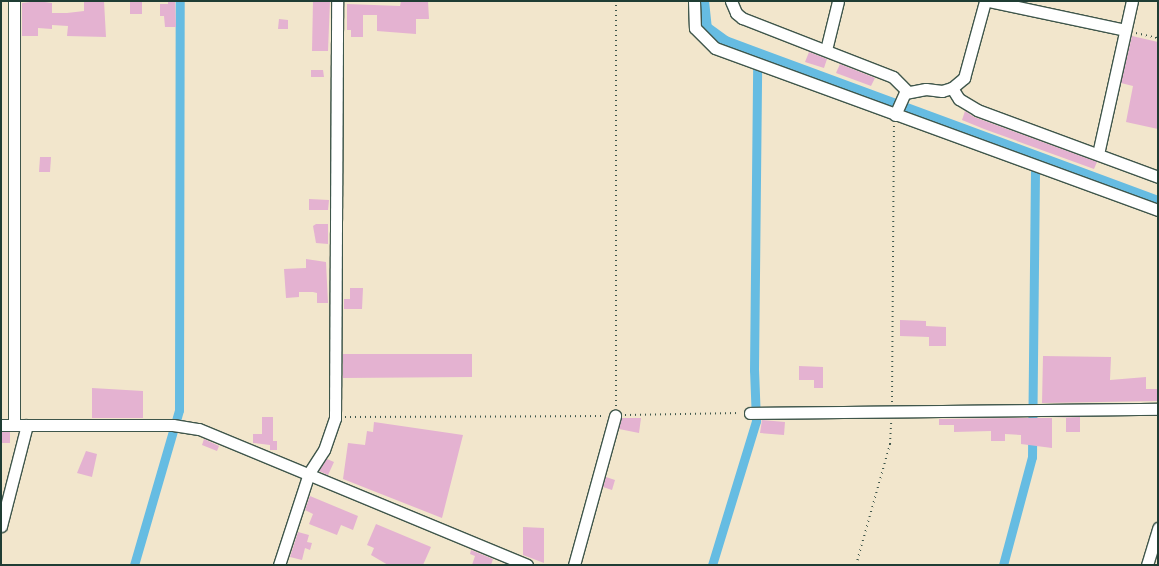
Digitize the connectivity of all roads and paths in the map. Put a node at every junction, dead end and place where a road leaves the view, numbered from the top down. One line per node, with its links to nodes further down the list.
1 (14, 1): 23 (street)
2 (337, 1): 21 (street)
3 (616, 1): 20 (path)
4 (694, 1): 13 (street)
5 (731, 1): 11 (street)
6 (838, 1): 11 (street)
7 (987, 1): 9 (street); 12 (street)
8 (1132, 1): 9 (street)
9 (1126, 30): 10 (path); 14 (street)
10 (1158, 38)
11 (826, 50): 13 (street)
12 (952, 88): 13 (street); 14 (street)
13 (900, 104): 16 (street); 18 (path)
14 (1098, 154): 15 (street)
15 (1158, 177)
16 (1158, 210)
17 (1158, 409): 18 (street)
18 (892, 411): 19 (street); 31 (path)
19 (756, 413): 20 (path)
20 (615, 416): 21 (path); 30 (street)
21 (335, 418): 25 (street)
22 (1, 425): 23 (street)
23 (14, 425): 24 (street)
24 (27, 425): 25 (street); 26 (street)
25 (309, 473): 28 (street); 29 (street)
26 (1, 526)
27 (1158, 528): 32 (street)
28 (279, 565)
29 (527, 565)
30 (574, 565)
31 (856, 565)
32 (1147, 565)

